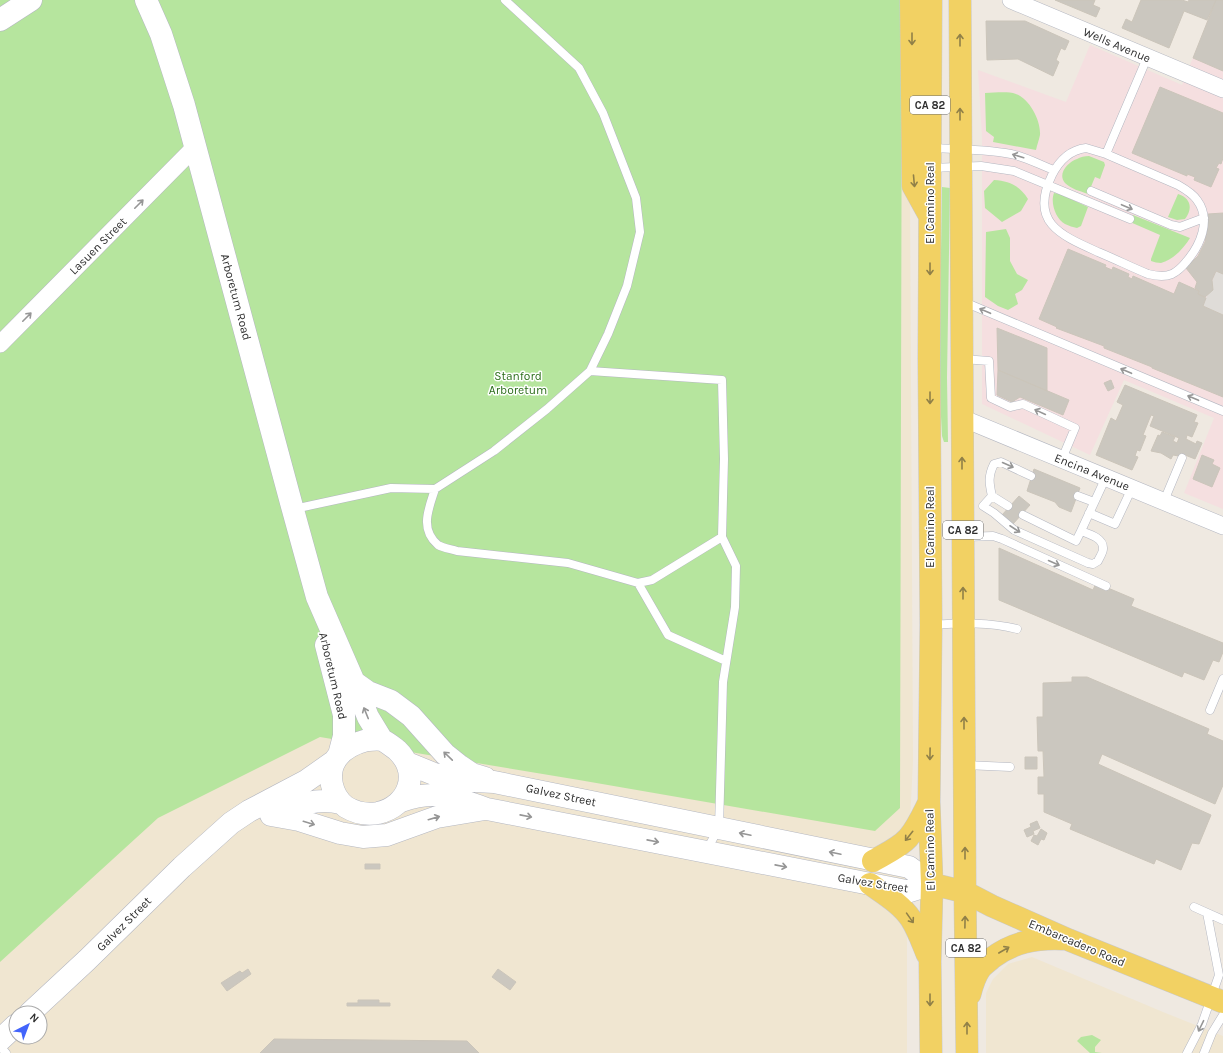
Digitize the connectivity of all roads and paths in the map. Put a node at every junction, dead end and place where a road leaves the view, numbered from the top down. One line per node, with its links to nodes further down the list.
1 (31, 0): 8 (main road)
2 (146, 0): 11 (main road, Arboretum Road)
3 (505, 0): 24 (lane)
4 (911, 0): 18 (main road, one-way to 18)
5 (931, 0): 13 (main road, El Camino Real / CA 82)
6 (960, 0): 14 (main road, CA 82, one-way to 6)
7 (1011, 0): 9 (street, Wells Avenue)
8 (0, 20)
9 (1147, 58): 10 (street, Wells Avenue); 12 (lane)
10 (1223, 89)
11 (196, 147): 22 (street, Lasuen Street, one-way to 11); 38 (main road, Arboretum Road)
12 (1106, 154): 15 (lane); 19 (lane)
13 (930, 158): 14 (lane); 14 (lane); 18 (main road, El Camino Real / CA 82)
14 (960, 158): 15 (lane, one-way to 14); 16 (lane); 21 (main road, CA 82)
15 (1054, 170): 16 (lane)
16 (1048, 185): 19 (lane); 20 (lane)
17 (1091, 191): 19 (lane, one-way to 19)
18 (930, 216): 49 (main road, El Camino Real / CA 82, one-way to 49)
19 (1204, 218)
20 (1130, 219)
21 (962, 300): 23 (main road, CA 82); 25 (lane, one-way to 21)
22 (0, 344)
23 (962, 359): 26 (main road, CA 82); 28 (lane, one-way to 23)
24 (590, 370): 32 (lane); 43 (lane)
25 (1223, 411)
26 (962, 418): 28 (street, Encina Avenue); 44 (main road, CA 82, one-way to 26)
27 (1182, 458): 35 (lane)
28 (1062, 459): 30 (street, Encina Avenue)
29 (1031, 476): 33 (lane, one-way to 29)
30 (1106, 477): 31 (street, Encina Avenue); 36 (lane)
31 (1132, 488): 35 (street, Encina Avenue); 39 (lane)
32 (435, 489): 38 (lane); 45 (lane)
33 (992, 496): 37 (lane); 42 (lane, one-way to 42)
34 (1078, 496): 36 (lane)
35 (1164, 501): 41 (street, Encina Avenue)
36 (1094, 502): 39 (lane)
37 (1008, 506)
38 (293, 510): 47 (main road, Arboretum Road)
39 (1089, 513): 42 (lane)
40 (1023, 515): 42 (lane)
41 (1223, 525)
42 (1081, 531)
43 (722, 537): 45 (lane); 51 (lane)
44 (963, 537): 46 (lane, one-way to 46); 48 (main road, CA 82, one-way to 44)
45 (638, 583): 51 (lane)
46 (1106, 586)
47 (317, 597): 53 (main road, Arboretum Road); 56 (main road, Arboretum Road)
48 (963, 623): 49 (lane); 50 (lane); 58 (main road, CA 82, one-way to 48)
49 (931, 626): 62 (main road, El Camino Real / CA 82, one-way to 62)
50 (1017, 629)
51 (726, 661): 66 (lane)
52 (1223, 679): 54 (lane)
53 (354, 682): 55 (main road, Arboretum Road, one-way to 53); 60 (main road, one-way to 53)
54 (1210, 710)
55 (382, 740): 56 (main road); 57 (main road)
56 (336, 758): 63 (main road); 67 (main road, Galvez Street)
57 (407, 763): 60 (main road, Galvez Street); 61 (main road)
58 (964, 765): 59 (lane); 72 (main road, CA 82, one-way to 58)
59 (1010, 767)
60 (494, 782): 66 (main road, Galvez Street)
61 (401, 801): 63 (main road); 64 (main road, Galvez Street)
62 (929, 802): 69 (main road, one-way to 69); 71 (main road, El Camino Real / CA 82)
63 (340, 803): 65 (main road, Galvez Street)
64 (487, 809): 65 (main road, one-way to 64); 68 (main road, Galvez Street, one-way to 68)
65 (271, 815): 67 (main road, Galvez Street)
66 (719, 828): 68 (lane); 69 (main road, Galvez Street, one-way to 66)
67 (219, 835): 79 (main road, Galvez Street)
68 (705, 852): 70 (main road, Galvez Street, one-way to 70)
69 (873, 861): 71 (main road, Galvez Street)
70 (870, 884): 71 (main road, Galvez Street); 77 (main road, one-way to 77)
71 (932, 884): 72 (main road, Embarcadero Road); 77 (main road, El Camino Real / CA 82)
72 (964, 892): 76 (main road, Embarcadero Road); 78 (main road, CA 82, one-way to 72)
73 (1194, 907): 74 (lane)
74 (1207, 913): 75 (lane); 80 (lane)
75 (1223, 920)
76 (1069, 940): 78 (main road, one-way to 76); 80 (main road, Embarcadero Road)
77 (930, 961): 85 (main road, El Camino Real / CA 82, one-way to 85)
78 (967, 1003): 86 (main road, CA 82, one-way to 78)
79 (39, 1005)
80 (1219, 1005): 87 (lane, one-way to 87); 88 (lane)
81 (8, 1033): 82 (main road)
82 (0, 1040)
83 (0, 1046): 84 (lane)
84 (6, 1053)
85 (931, 1053)
86 (967, 1053)
87 (1186, 1053)
88 (1204, 1053)

